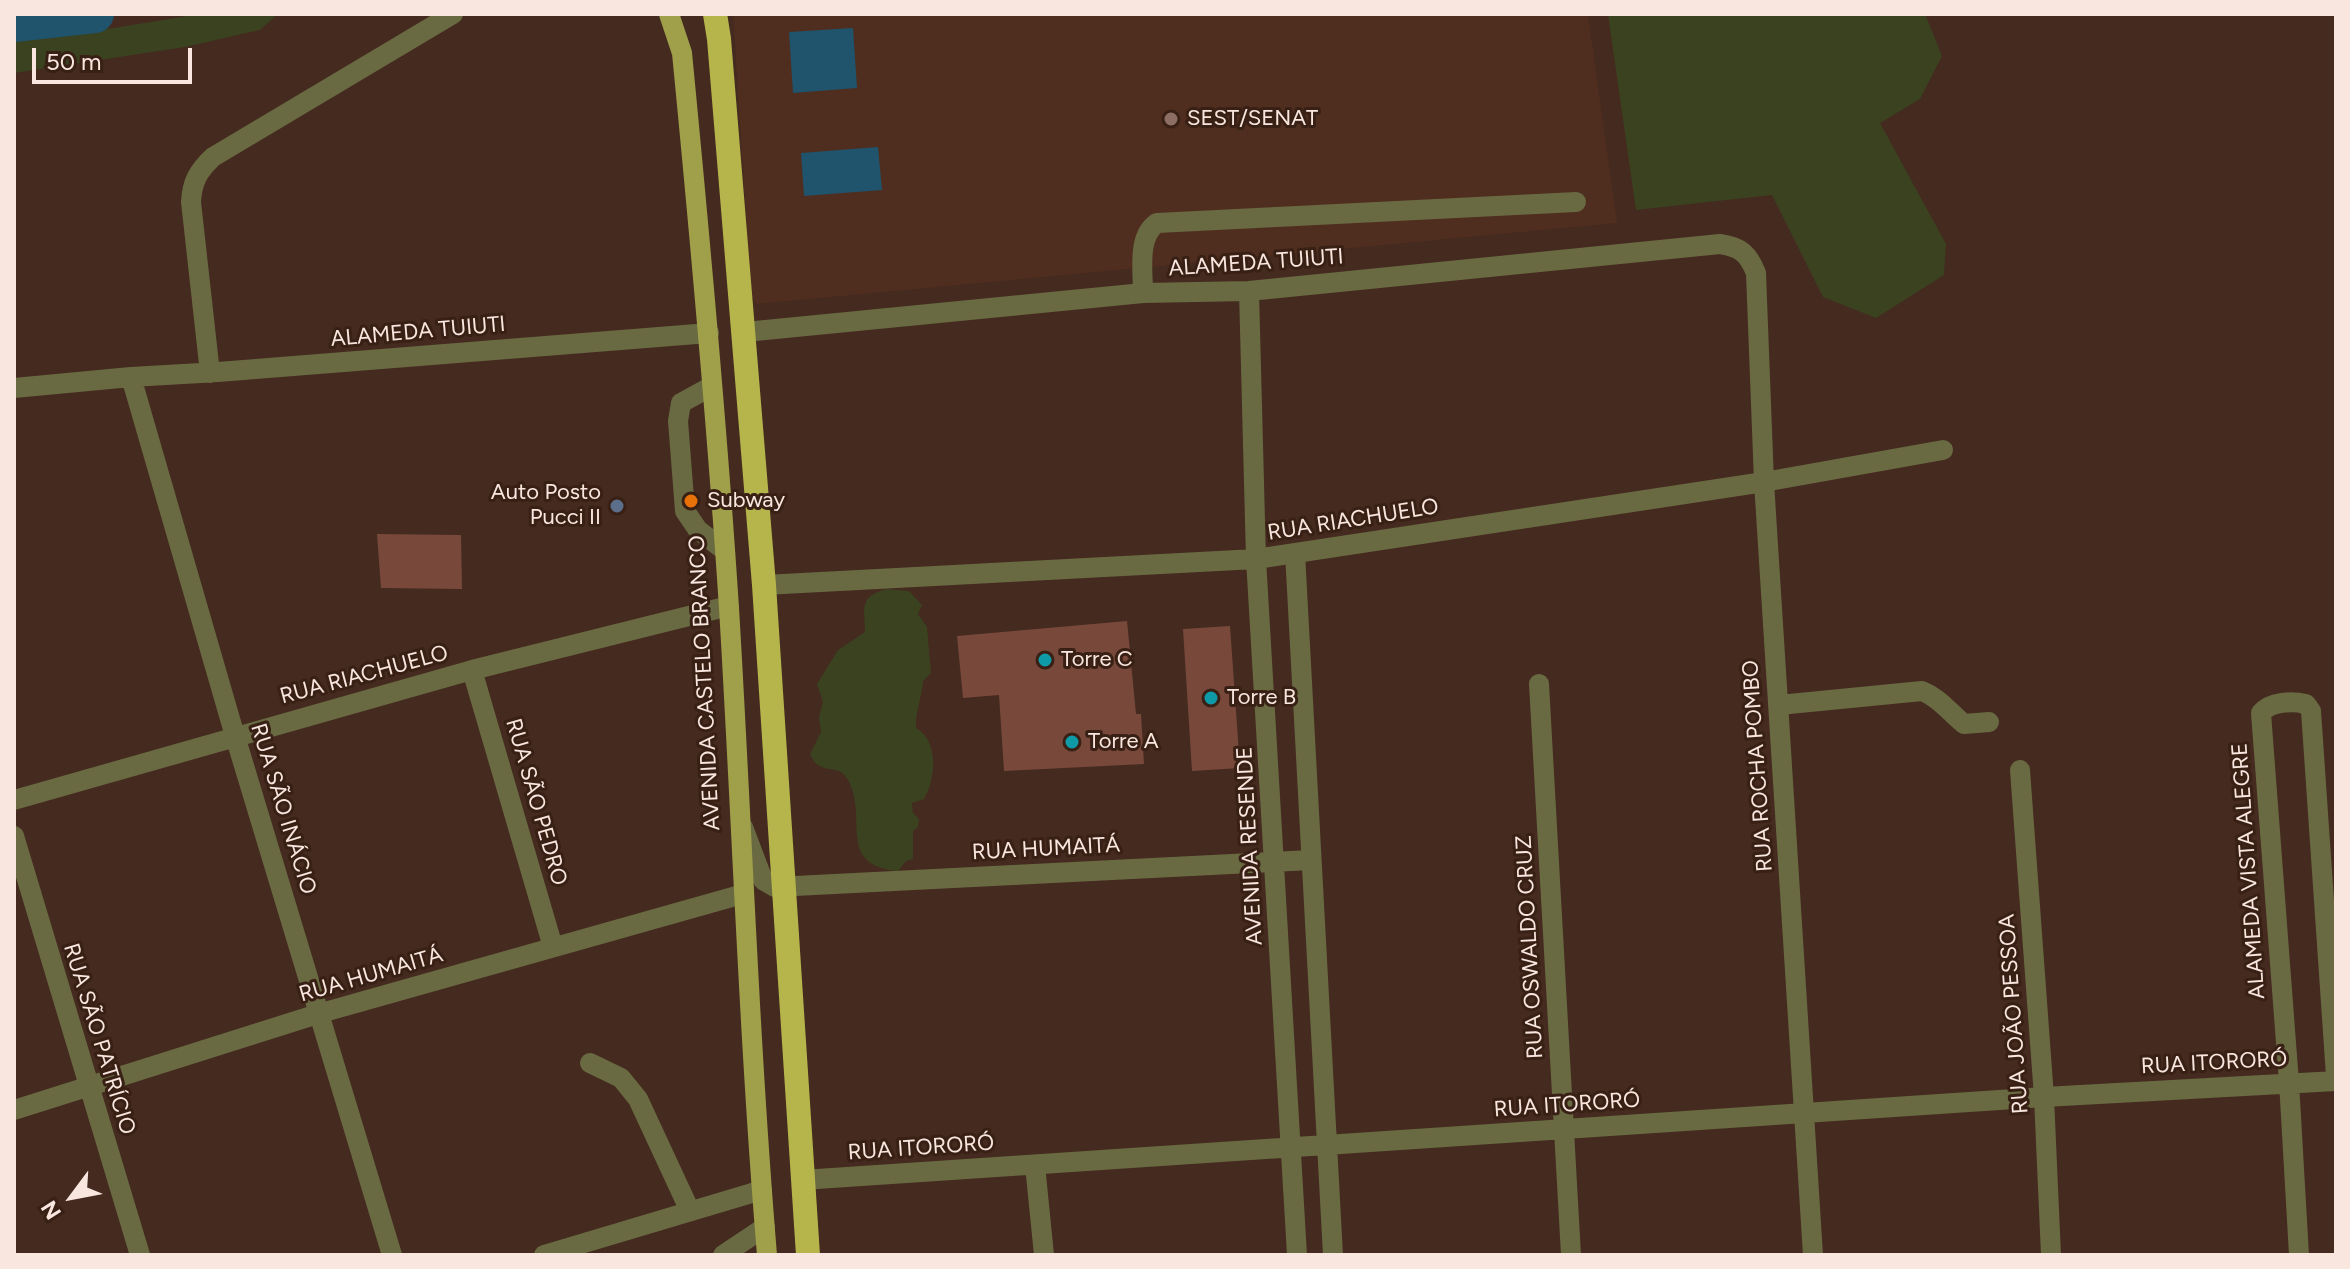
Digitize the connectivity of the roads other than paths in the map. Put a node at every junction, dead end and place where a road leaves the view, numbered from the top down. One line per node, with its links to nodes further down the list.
1 (453, 14): 10 (street)
2 (669, 14): 9 (main road, AVENIDA CASTELO BRANCO)
3 (715, 14): 8 (highway)
4 (1576, 202): 7 (street)
5 (1756, 273): 6 (street, ALAMEDA TUIUTI); 15 (street, RUA ROCHA POMBO)
6 (1249, 291): 7 (street, ALAMEDA TUIUTI); 18 (street, AVENIDA RESENDE)
7 (1143, 293): 8 (street, ALAMEDA TUIUTI)
8 (745, 332): 19 (highway)
9 (709, 333): 10 (street, ALAMEDA TUIUTI); 12 (main road, AVENIDA CASTELO BRANCO)
10 (210, 373): 11 (street, ALAMEDA TUIUTI)
11 (131, 377): 13 (street, ALAMEDA TUIUTI); 25 (street, RUA SÃO INÁCIO)
12 (712, 386): 16 (main road, AVENIDA CASTELO BRANCO); 16 (street)
13 (14, 388)
14 (1943, 450): 15 (street, RUA RIACHUELO)
15 (1764, 482): 17 (street, RUA RIACHUELO); 23 (street, RUA ROCHA POMBO)
16 (724, 550): 20 (main road, AVENIDA CASTELO BRANCO)
17 (1295, 553): 18 (street, RUA RIACHUELO); 30 (street)
18 (1256, 559): 19 (street, RUA RIACHUELO); 31 (street, AVENIDA RESENDE)
19 (764, 585): 32 (highway)
20 (729, 606): 21 (street, RUA RIACHUELO); 28 (main road, AVENIDA CASTELO BRANCO)
21 (472, 670): 25 (street, RUA RIACHUELO); 34 (street, RUA SÃO PEDRO)
22 (1539, 684): 43 (street, RUA OSWALDO CRUZ)
23 (1779, 705): 24 (street); 42 (street, RUA ROCHA POMBO)
24 (1989, 722)
25 (235, 736): 27 (street, RUA RIACHUELO); 35 (street, RUA SÃO INÁCIO)
26 (2020, 770): 40 (street, RUA JOÃO PESSOA)
27 (14, 800)
28 (740, 818): 32 (street); 33 (main road, AVENIDA CASTELO BRANCO)
29 (14, 836): 39 (street, RUA SÃO PATRÍCIO)
30 (1311, 860): 31 (street, RUA HUMAITÁ); 44 (street)
31 (1276, 861): 32 (street, RUA HUMAITÁ); 45 (street, AVENIDA RESENDE)
32 (783, 886): 47 (highway)
33 (743, 894): 34 (street, RUA HUMAITÁ); 48 (main road, AVENIDA CASTELO BRANCO)
34 (553, 947): 35 (street, RUA HUMAITÁ)
35 (321, 1013): 39 (street, RUA HUMAITÁ); 52 (street, RUA SÃO INÁCIO)
36 (590, 1063): 49 (street)
37 (2336, 1078): 38 (street, RUA ITORORÓ); 38 (street, ALAMEDA VISTA ALEGRE)
38 (2289, 1082): 40 (street, RUA ITORORÓ); 63 (street, ALAMEDA VISTA ALEGRE)
39 (88, 1087): 41 (street, RUA HUMAITÁ); 51 (street, RUA SÃO PATRÍCIO)
40 (2044, 1097): 42 (street, RUA ITORORÓ); 62 (street, RUA JOÃO PESSOA)
41 (14, 1110)
42 (1805, 1113): 43 (street, RUA ITORORÓ); 61 (street, RUA ROCHA POMBO)
43 (1564, 1129): 44 (street, RUA ITORORÓ); 60 (street, RUA OSWALDO CRUZ)
44 (1327, 1145): 45 (street, RUA ITORORÓ); 59 (street)
45 (1292, 1149): 46 (street, RUA ITORORÓ); 58 (street, AVENIDA RESENDE)
46 (1035, 1165): 47 (street, RUA ITORORÓ); 57 (street)
47 (802, 1180): 56 (highway)
48 (762, 1190): 49 (street); 50 (main road, AVENIDA CASTELO BRANCO)
49 (690, 1211): 53 (street)
50 (765, 1227): 54 (street); 55 (main road, AVENIDA CASTELO BRANCO)
51 (140, 1255)
52 (392, 1255)
53 (544, 1255)
54 (723, 1255)
55 (767, 1255)
56 (808, 1255)
57 (1044, 1255)
58 (1297, 1255)
59 (1333, 1255)
60 (1571, 1255)
61 (1813, 1255)
62 (2051, 1255)
63 (2299, 1255)

